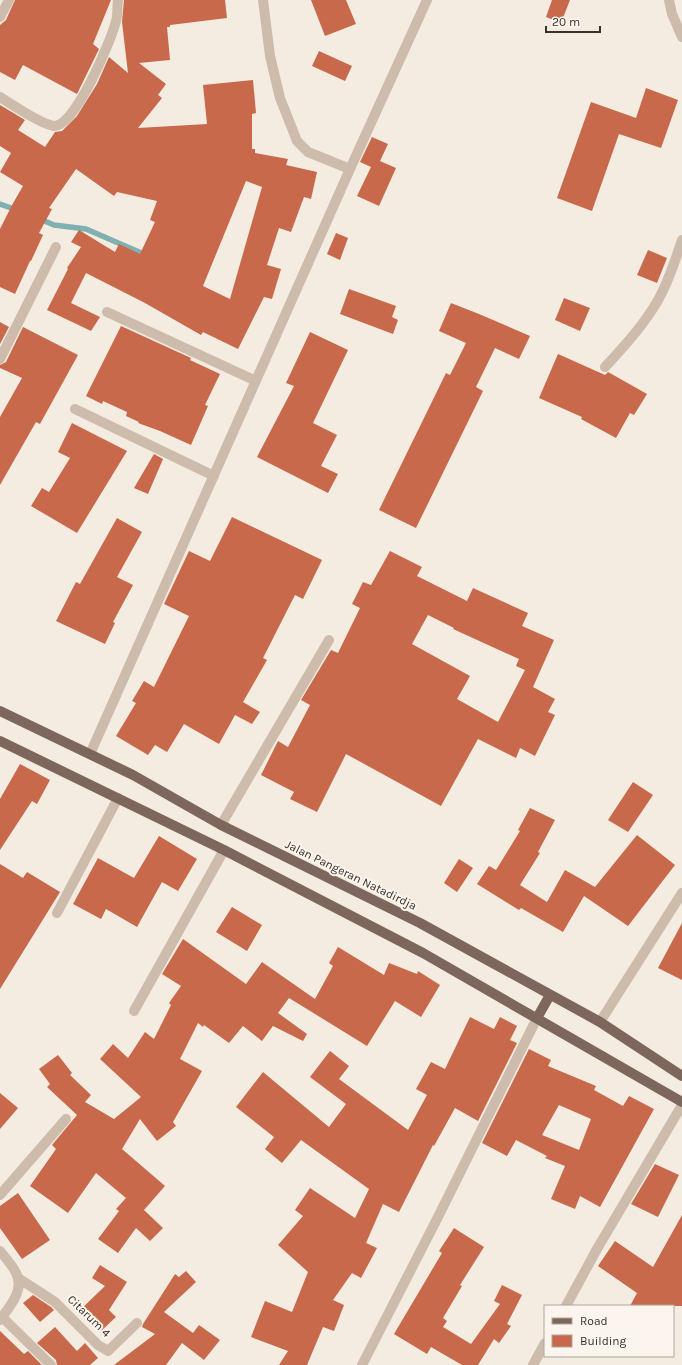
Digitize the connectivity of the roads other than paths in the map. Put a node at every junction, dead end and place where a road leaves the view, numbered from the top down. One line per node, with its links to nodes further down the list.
1 (9, 0): 6 (street)
2 (118, 0): 8 (street)
3 (262, 0): 9 (street)
4 (427, 0): 9 (street)
5 (669, 0): 7 (street)
6 (0, 17)
7 (682, 36)
8 (0, 97)
9 (350, 169): 15 (street)
10 (682, 240): 14 (street)
11 (56, 247): 13 (street)
12 (107, 312): 15 (street)
13 (0, 359)
14 (605, 367)
15 (256, 381): 17 (street)
16 (75, 409): 17 (street)
17 (214, 476): 21 (street)
18 (329, 640): 23 (street)
19 (0, 711): 21 (main road, Jalan Pangeran Natadirdja)
20 (0, 740): 22 (main road)
21 (90, 754): 23 (main road, Jalan Pangeran Natadirdja)
22 (118, 798): 24 (main road); 26 (street)
23 (221, 825): 27 (main road, Jalan Pangeran Natadirdja)
24 (224, 850): 28 (street); 29 (main road)
25 (682, 893): 30 (street)
26 (57, 913)
27 (550, 995): 29 (main road); 30 (main road, Jalan Pangeran Natadirdja)
28 (134, 1011)
29 (537, 1018): 32 (main road); 42 (street)
30 (600, 1022): 31 (main road, Jalan Pangeran Natadirdja)
31 (682, 1076)
32 (682, 1103): 37 (street)
33 (66, 1120): 34 (street)
34 (0, 1195)
35 (0, 1251): 36 (street)
36 (18, 1278): 38 (street); 39 (street, Citarum 4)
37 (567, 1305)
38 (1, 1318): 41 (street)
39 (137, 1323)
40 (544, 1346): 43 (street)
41 (51, 1365)
42 (362, 1365)
43 (533, 1365)

